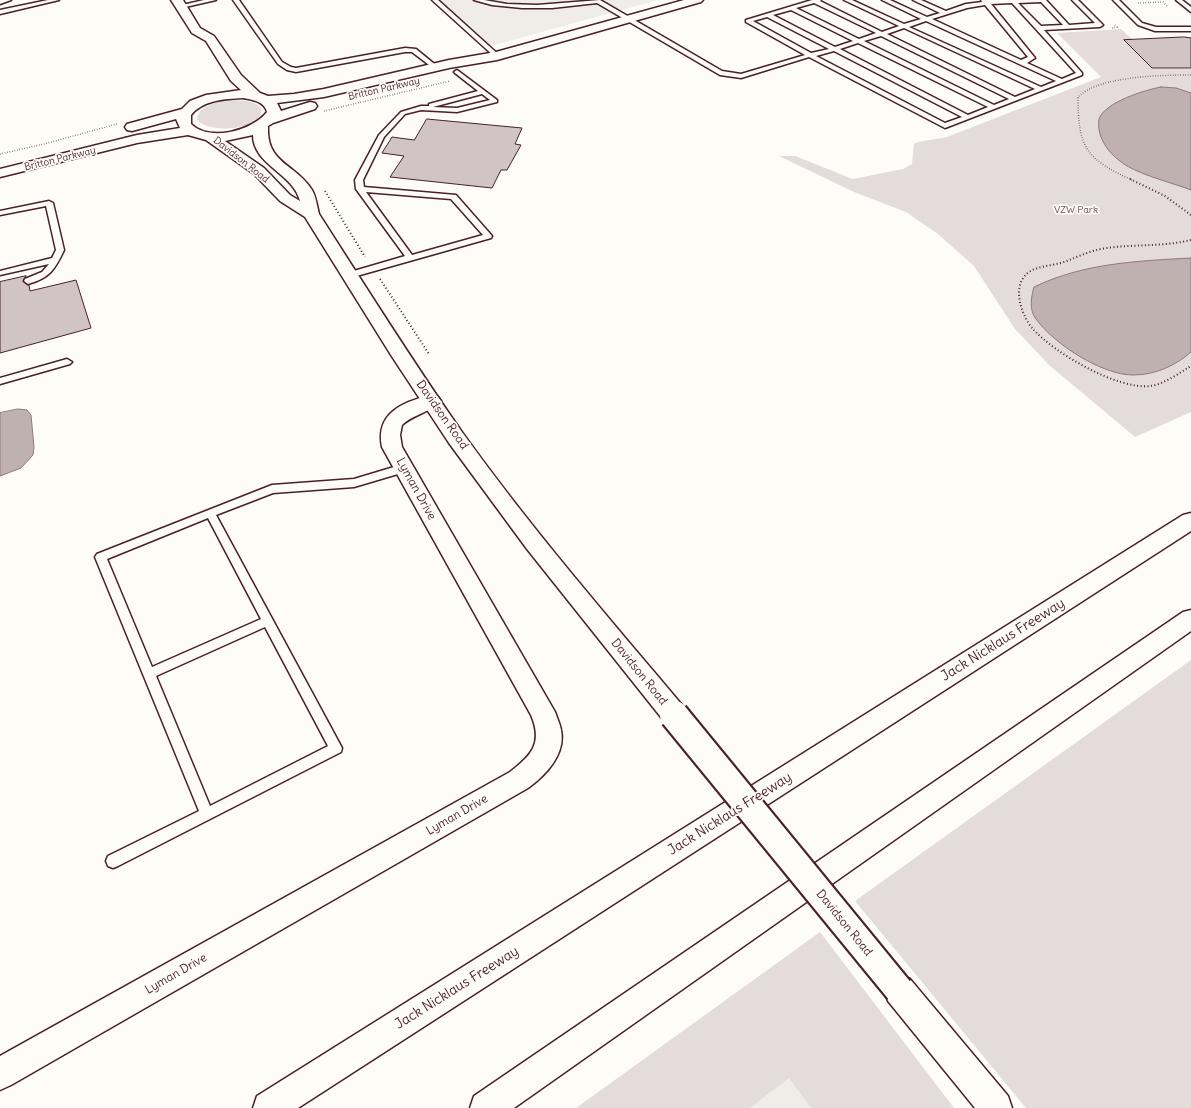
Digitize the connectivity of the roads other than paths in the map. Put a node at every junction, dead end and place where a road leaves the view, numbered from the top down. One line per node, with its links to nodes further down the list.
1 (8, 0): 19 (lane)
2 (56, 0): 25 (lane)
3 (213, 0): 20 (lane)
4 (236, 0): 42 (lane)
5 (435, 0): 40 (lane)
6 (477, 0): 16 (lane)
7 (697, 0): 28 (main road, Britton Parkway)
8 (816, 0): 23 (lane); 35 (lane)
9 (848, 0): 30 (lane)
10 (885, 0): 29 (lane)
11 (916, 0): 26 (lane)
12 (1042, 0): 18 (lane); 31 (lane)
13 (1075, 0): 31 (lane)
14 (1115, 0): 33 (lane)
15 (1179, 0): 24 (lane)
16 (597, 1): 28 (lane)
17 (985, 1): 18 (lane); 22 (lane); 41 (lane)
18 (1013, 1): 32 (lane)
19 (0, 2)
20 (179, 3): 34 (main road)
21 (960, 3): 22 (lane)
22 (966, 6): 26 (lane)
23 (791, 8): 27 (lane); 36 (lane)
24 (1191, 10)
25 (0, 12)
26 (946, 13): 29 (lane)
27 (768, 15): 38 (lane); 39 (lane)
28 (630, 19): 39 (lane); 40 (main road, Britton Parkway)
29 (925, 19): 30 (lane); 41 (lane)
30 (904, 26): 35 (lane); 46 (lane)
31 (1068, 27): 32 (lane)
32 (1039, 28): 44 (lane)
33 (1191, 29)
34 (196, 30): 37 (main road); 48 (main road)
35 (880, 33): 36 (lane); 49 (lane)
36 (859, 41): 38 (lane); 51 (lane)
37 (196, 44)
38 (835, 49): 39 (lane); 54 (lane)
39 (810, 55): 54 (lane)
40 (496, 56): 42 (main road, Britton Parkway); 43 (main road, Britton Parkway)
41 (1020, 63): 44 (lane)
42 (435, 67): 48 (main road, Britton Parkway)
43 (457, 72): 47 (lane); 55 (main road, Britton Parkway)
44 (1061, 81): 46 (lane)
45 (217, 86): 50 (main road)
46 (1040, 89): 49 (lane)
47 (484, 92): 52 (lane); 52 (lane)
48 (261, 98): 50 (main road, Britton Parkway); 55 (main road, Davidson Road)
49 (1015, 99): 51 (lane)
50 (205, 100): 53 (main road, Britton Parkway)
51 (993, 107): 54 (lane)
52 (421, 108): 60 (lane)
53 (186, 112): 56 (main road); 58 (main road, Britton Parkway)
54 (967, 117)
55 (266, 122): 57 (main road, Britton Parkway); 62 (main road, Davidson Road)
56 (190, 130): 57 (main road); 59 (main road, Britton Parkway)
57 (208, 136): 62 (main road, Davidson Road)
58 (0, 162)
59 (0, 173)
60 (360, 189): 63 (lane); 63 (lane)
61 (0, 213): 64 (lane)
62 (311, 214): 66 (main road, Davidson Road)
63 (412, 257): 66 (lane)
64 (55, 260): 65 (lane); 67 (lane)
65 (0, 273)
66 (350, 275): 70 (main road, Davidson Road)
67 (28, 281)
68 (66, 362): 69 (lane)
69 (0, 381)
70 (431, 401): 71 (main road, Lyman Drive); 82 (main road, Davidson Road, bridge)
71 (404, 468): 72 (lane); 79 (main road, Lyman Drive)
72 (210, 513): 75 (lane); 76 (lane)
73 (1191, 521): 80 (main road, Jack Nicklaus Freeway)
74 (1191, 619): 81 (main road)
75 (267, 621): 76 (lane); 77 (lane)
76 (149, 674): 77 (lane)
77 (206, 814): 78 (lane)
78 (113, 861)
79 (0, 1074)
80 (269, 1108)
81 (486, 1108)
82 (996, 1108)

